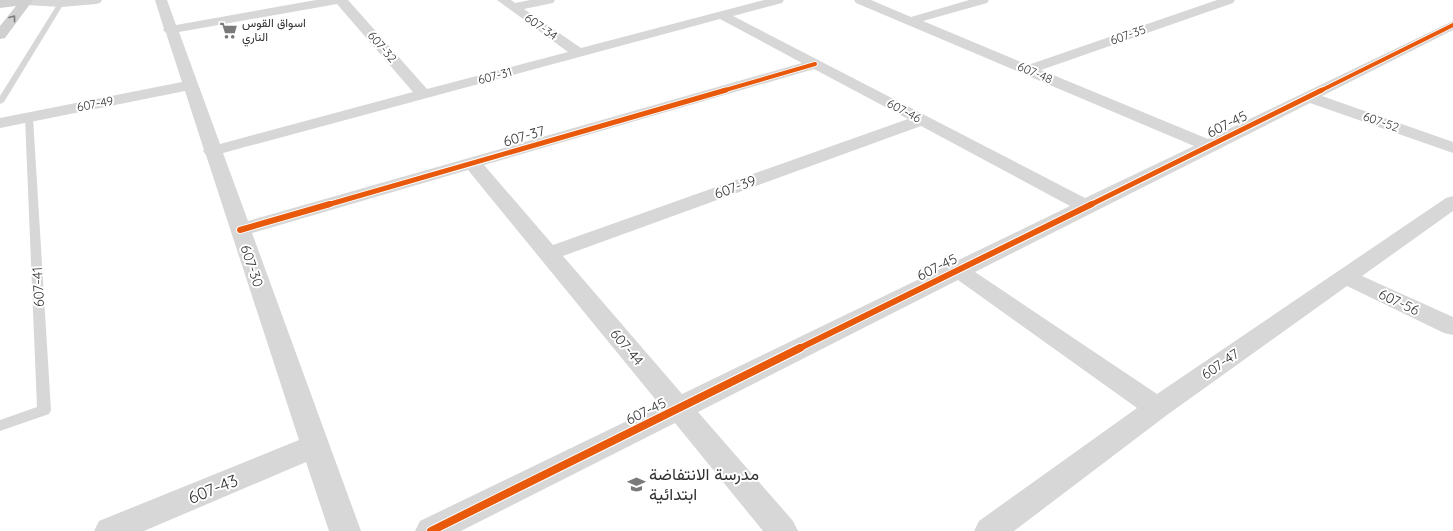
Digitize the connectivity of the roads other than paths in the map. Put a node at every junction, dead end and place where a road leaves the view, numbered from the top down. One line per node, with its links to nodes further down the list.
1 (26, 0): 11 (street); 12 (main road); 18 (main road, one-way to 1)
2 (96, 0): 11 (street)
3 (161, 0): 17 (street, 607-30)
4 (337, 0): 17 (street)
5 (341, 0): 23 (street, 607-32)
6 (549, 0): 13 (street)
7 (778, 0): 14 (street, 607-31)
8 (860, 0): 15 (street, 607-48)
9 (983, 0): 15 (street)
10 (1229, 0): 21 (street, 607-35)
11 (62, 1): 25 (lane)
12 (0, 4)
13 (508, 4): 19 (street, 607-34)
14 (722, 15): 19 (street, 607-31); 20 (street, 607-46)
15 (910, 21): 21 (street, 607-48)
16 (1453, 25): 24 (street, 607-45)
17 (170, 30): 22 (street, 607-30)
18 (0, 35)
19 (579, 53): 23 (street, 607-31)
20 (815, 64): 27 (street, 607-46); 32 (street, 607-37)
21 (1028, 70): 29 (street, 607-48)
22 (189, 85): 26 (street, 607-49); 31 (street, 607-30)
23 (424, 95): 31 (street, 607-31)
24 (1309, 97): 29 (street, 607-45); 30 (street, 607-52)
25 (0, 102)
26 (29, 118): 28 (street, 607-49); 42 (lane, 607-41)
27 (922, 120): 33 (street, 607-46); 36 (street, 607-39)
28 (0, 124)
29 (1210, 146): 33 (street, 607-45)
30 (1453, 148)
31 (212, 151): 35 (street, 607-30)
32 (472, 163): 35 (street, 607-37); 36 (street, 607-44)
33 (1087, 207): 37 (street, 607-45)
34 (1449, 211): 38 (street, 607-47)
35 (240, 230): 43 (street, 607-30)
36 (548, 254): 40 (street, 607-44)
37 (958, 270): 40 (street, 607-45); 41 (street)
38 (1346, 277): 39 (street, 607-56); 41 (street, 607-47)
39 (1453, 328)
40 (679, 408): 46 (street, 607-45); 47 (street, 607-44)
41 (1158, 408): 48 (street, 607-47)
42 (0, 426)
43 (315, 446): 44 (street, 607-43); 45 (street, 607-30)
44 (110, 531)
45 (345, 531)
46 (431, 531)
47 (782, 531)
48 (990, 531)

